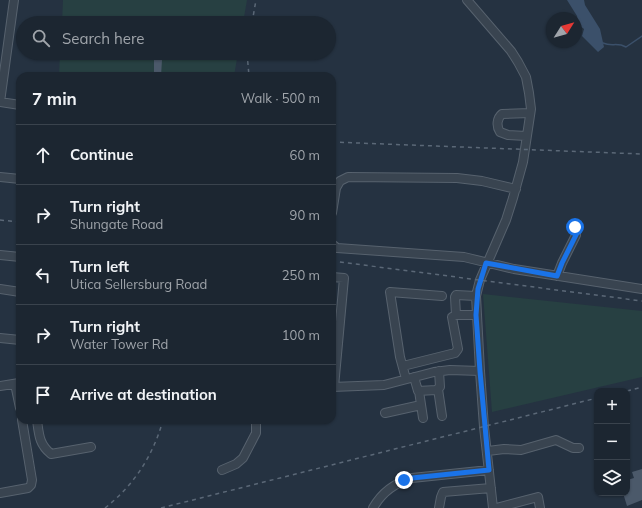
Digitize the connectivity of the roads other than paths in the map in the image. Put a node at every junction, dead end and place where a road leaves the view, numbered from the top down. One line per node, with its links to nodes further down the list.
1 (14, 0): 3 (street)
2 (467, 0): 5 (street)
3 (0, 102): 4 (street)
4 (16, 104)
5 (530, 113): 6 (street); 6 (street)
6 (526, 136): 10 (street)
7 (0, 177): 8 (street)
8 (16, 179)
9 (336, 180): 10 (street)
10 (516, 189): 15 (street)
11 (575, 227): 16 (street)
12 (336, 247): 15 (street)
13 (0, 255): 14 (street)
14 (16, 257)
15 (486, 263): 16 (street); 22 (street)
16 (557, 276): 19 (street)
17 (336, 277): 27 (street)
18 (0, 289): 20 (street)
19 (642, 289)
20 (16, 291)
21 (442, 296): 28 (street)
22 (476, 296): 23 (street); 24 (street)
23 (456, 315): 24 (street); 28 (street)
24 (476, 315): 30 (street)
25 (0, 338): 26 (street)
26 (16, 340)
27 (336, 343)
28 (403, 366): 31 (street)
29 (439, 371): 30 (street); 31 (street); 35 (street)
30 (480, 371): 46 (street)
31 (410, 378): 34 (street); 36 (street)
32 (16, 383): 33 (street)
33 (0, 386)
34 (336, 387)
35 (438, 389): 36 (street); 39 (street)
36 (419, 391): 37 (street)
37 (421, 405): 38 (street); 40 (street)
38 (385, 413)
39 (442, 416)
40 (424, 418)
41 (23, 424): 50 (street)
42 (38, 424): 44 (street)
43 (256, 424): 47 (street)
44 (91, 447)
45 (579, 448): 46 (street)
46 (488, 450): 48 (street)
47 (222, 470)
48 (489, 470): 49 (street); 51 (street)
49 (491, 488): 52 (street); 53 (street)
50 (0, 493)
51 (373, 508)
52 (439, 508)
53 (498, 508): 54 (street)
54 (540, 508)

